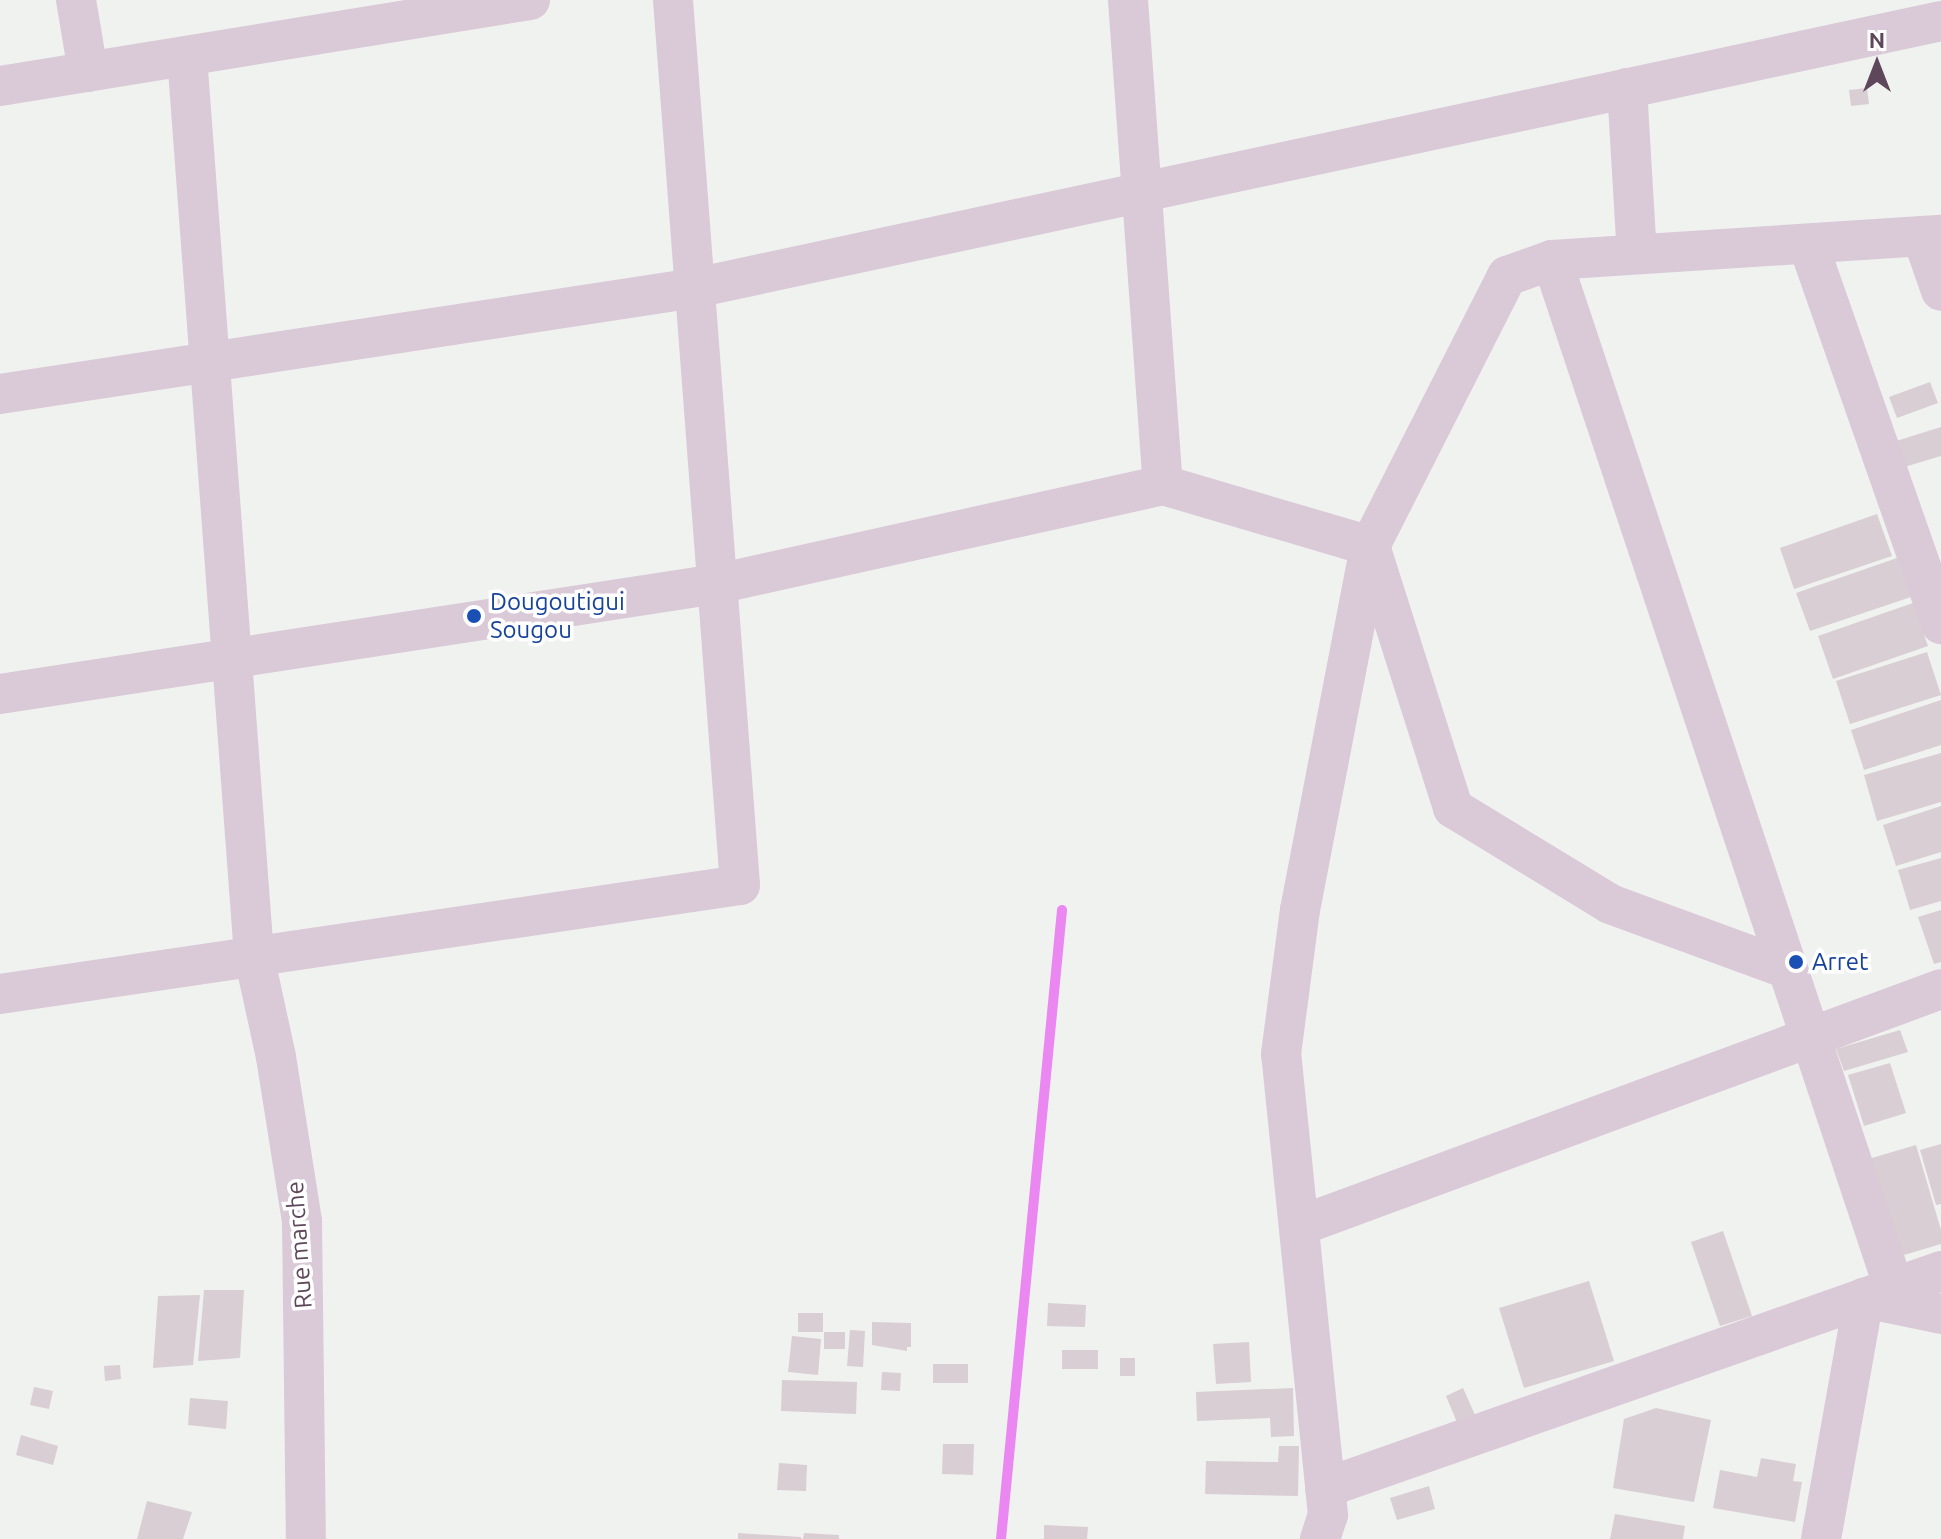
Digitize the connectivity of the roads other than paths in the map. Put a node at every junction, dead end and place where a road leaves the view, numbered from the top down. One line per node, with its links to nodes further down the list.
1 (76, 0): 7 (street)
2 (530, 0): 6 (street)
3 (673, 0): 15 (street)
4 (1128, 0): 10 (street)
5 (1919, 16): 9 (street)
6 (187, 56): 7 (street); 17 (street, Rue marche)
7 (88, 72): 8 (street)
8 (0, 86)
9 (1627, 88): 10 (street); 13 (street)
10 (1142, 192): 15 (street); 19 (street)
11 (1932, 236): 12 (street); 16 (street)
12 (1808, 244): 13 (street); 22 (street)
13 (1637, 254): 14 (street)
14 (1552, 260): 20 (street); 26 (street)
15 (695, 288): 17 (street); 21 (street)
16 (1941, 291)
17 (209, 362): 18 (street); 23 (street, Rue marche)
18 (0, 394)
19 (1163, 485): 20 (street); 21 (street)
20 (1370, 546): 26 (street); 30 (street)
21 (717, 584): 23 (street); 25 (street)
22 (1941, 624)
23 (232, 658): 24 (street); 25 (street, Rue marche)
24 (0, 694)
25 (254, 956): 28 (street); 35 (street, Rue marche)
26 (1788, 969): 29 (street)
27 (1941, 989): 29 (street)
28 (0, 994)
29 (1810, 1037): 30 (street); 32 (street)
30 (1299, 1226): 34 (street)
31 (1941, 1271): 32 (street)
32 (1879, 1293): 33 (street); 34 (street); 37 (street)
33 (1941, 1314)
34 (1325, 1488): 36 (street)
35 (306, 1539)
36 (1320, 1539)
37 (1821, 1539)

